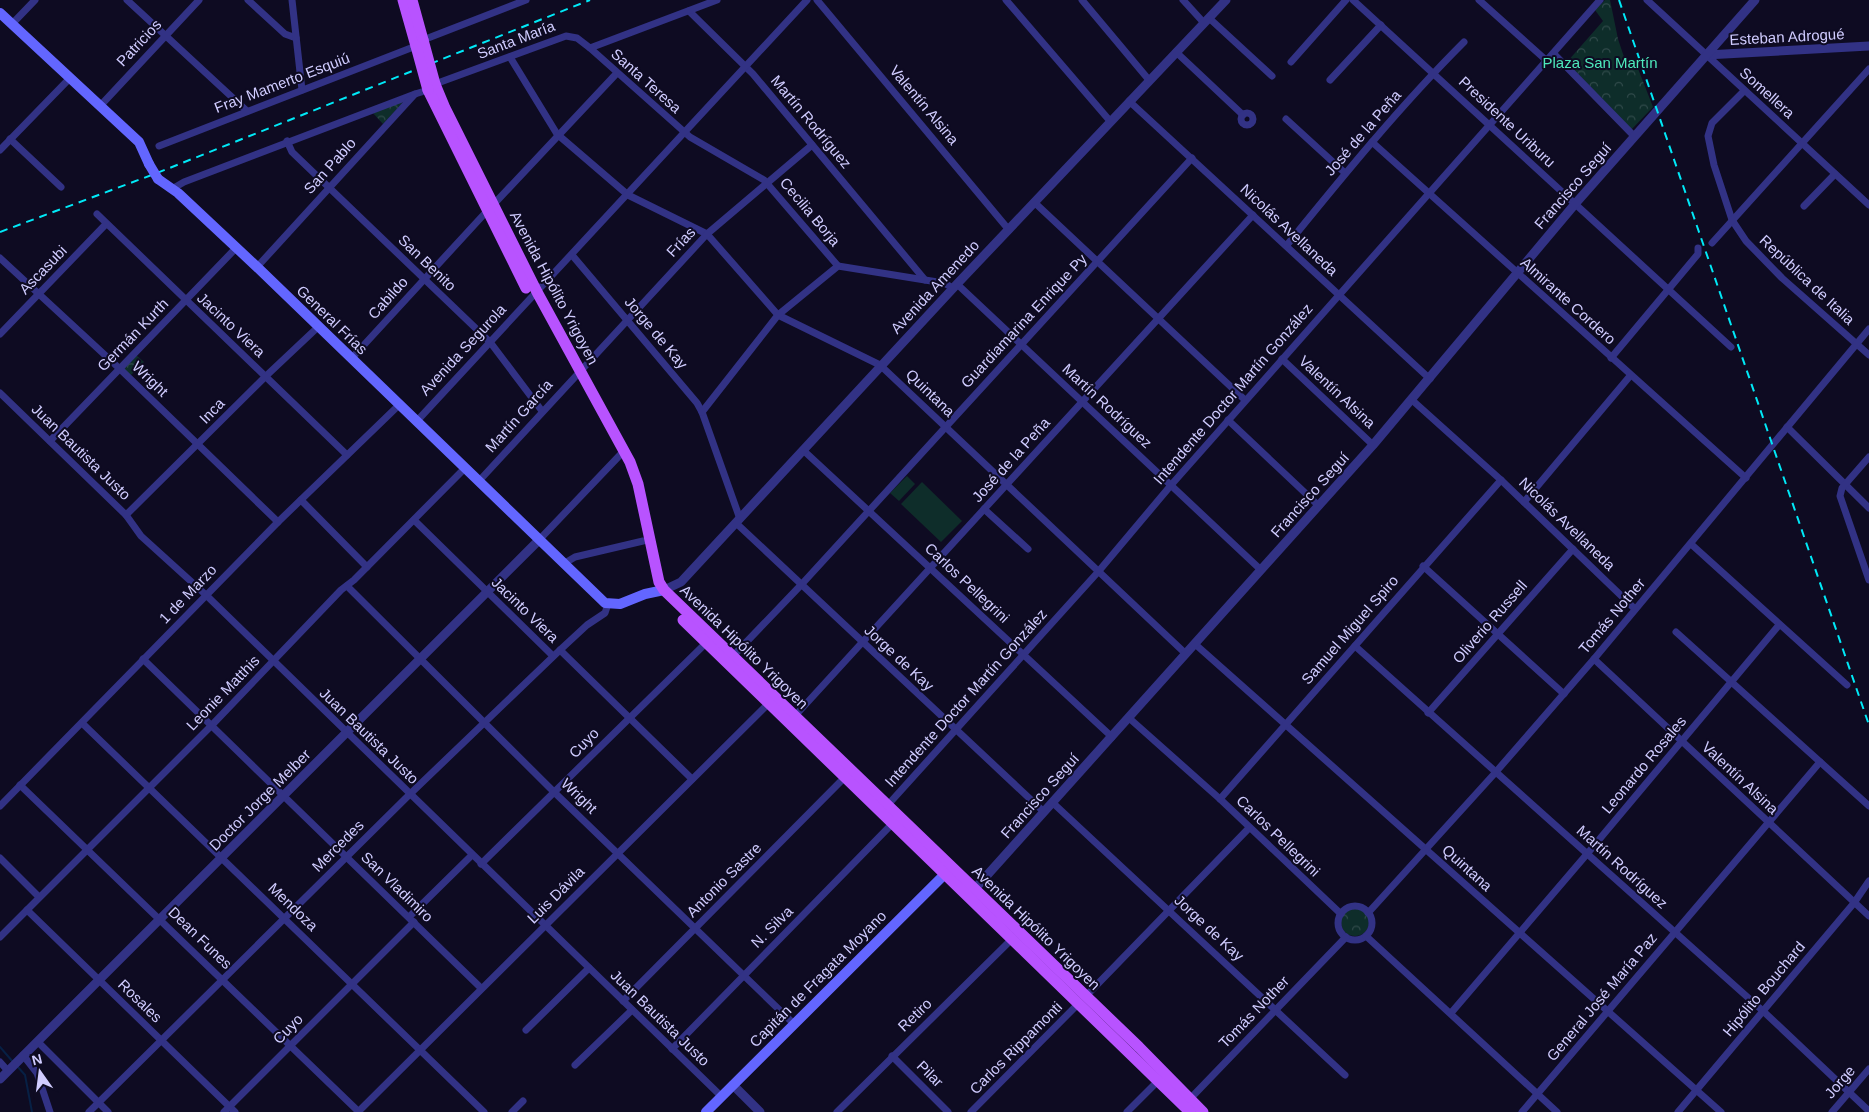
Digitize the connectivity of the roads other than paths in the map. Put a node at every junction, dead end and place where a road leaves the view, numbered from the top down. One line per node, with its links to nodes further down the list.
1 (35, 0): 25 (street)
2 (128, 0): 27 (street)
3 (199, 0): 27 (street, Patricios)
4 (248, 0): 28 (street)
5 (292, 0): 28 (street)
6 (403, 0): 30 (main road, Avenida Hipólito Yrigoyen)
7 (412, 0): 30 (main road, Avenida Hipólito Yrigoyen)
8 (717, 0): 22 (street)
9 (807, 0): 39 (street, Avenida Segurola)
10 (817, 0): 86 (street, Valentín Alsina)
11 (1006, 0): 56 (street)
12 (1082, 0): 45 (street)
13 (1183, 0): 24 (street)
14 (1226, 0): 24 (street, Avenida Amenedo)
15 (1346, 0): 38 (street)
16 (1353, 0): 26 (street, Presidente Uriburu)
17 (1479, 0): 37 (street)
18 (1600, 0): 34 (street, Intendente Doctor Martín González)
19 (1755, 0): 35 (street, Francisco Seguí)
20 (522, 1): 30 (street, Fray Mamerto Esquiú)
21 (1652, 2): 35 (street, Somellera)
22 (689, 11): 32 (street); 39 (street, Martín Rodríguez)
23 (0, 12): 25 (main road, General Frías)
24 (1206, 20): 33 (street, Avenida Amenedo); 43 (street)
25 (12, 24): 44 (main road, General Frías)
26 (1381, 25): 42 (street, Presidente Uriburu); 46 (street)
27 (165, 36): 52 (street, Patricios); 53 (street)
28 (296, 38): 48 (street)
29 (1464, 42): 42 (street, José de la Peña)
30 (419, 43): 47 (main road, Avenida Hipólito Yrigoyen, bridge); 48 (street, Fray Mamerto Esquiú)
31 (1869, 46): 35 (street, Esteban Adrogué)
32 (590, 48): 36 (street, Santa María); 41 (street, Santa Teresa)
33 (1176, 52): 45 (street, Avenida Amenedo); 54 (street)
34 (1554, 54): 37 (street, Intendente Doctor Martín González); 60 (street)
35 (1706, 55): 49 (street, Somellera); 60 (street, Francisco Seguí)
36 (510, 57): 47 (street, Santa María); 59 (street, Quintana)
37 (1547, 61): 57 (street, Intendente Doctor Martín González)
38 (1291, 62)
39 (746, 67): 58 (street, Avenida Segurola); 65 (street, Martín Rodríguez)
40 (1869, 69): 64 (street)
41 (617, 73): 58 (street, Santa Teresa); 59 (street, Cabildo)
42 (1433, 73): 57 (street, Presidente Uriburu); 63 (street, José de la Peña)
43 (1272, 76)
44 (70, 78): 52 (main road, General Frías); 61 (street)
45 (1149, 80): 51 (street, Avenida Amenedo)
46 (1330, 80)
47 (432, 87): 50 (street); 81 (main road, Avenida Hipólito Yrigoyen)
48 (302, 90): 53 (street, Fray Mamerto Esquiú)
49 (1744, 92): 64 (street, Somellera); 84 (street, República de Italia)
50 (415, 94): 62 (street); 73 (street, San Pablo)
51 (1130, 101): 56 (street, Avenida Amenedo); 68 (street, Nicolás Avellaneda)
52 (101, 105): 74 (main road, General Frías, bridge)
53 (247, 111): 66 (street, Fray Mamerto Esquiú)
54 (1243, 115)
55 (1286, 119): 69 (street)
56 (1110, 122): 77 (street, Avenida Amenedo)
57 (1490, 125): 76 (street, Intendente Doctor Martín González); 78 (street, Presidente Uriburu)
58 (684, 133): 71 (street, Cecilia Borja); 75 (street, Avenida Segurola)
59 (557, 134): 75 (street, Quintana); 81 (street, Cabildo)
60 (1634, 136): 78 (street, Francisco Seguí)
61 (10, 139): 67 (street); 72 (street)
62 (287, 141): 73 (street, San Benito); 74 (street)
63 (1372, 142): 69 (street, José de la Peña); 76 (street, Almirante Cordero)
64 (1802, 144): 70 (street, Somellera); 84 (street)
65 (812, 145): 71 (street, Frías); 99 (street, Martín Rodríguez)
66 (159, 146)
67 (0, 150)
68 (1192, 158): 83 (street, Nicolás Avellaneda); 94 (street, Guardiamarina Enrique Py)
69 (1345, 173): 89 (street, José de la Peña)
70 (1835, 174): 79 (street, Somellera); 80 (street)
71 (767, 183): 87 (street, Frías); 95 (street, Cecilia Borja)
72 (61, 187)
73 (330, 188): 96 (street, San Pablo); 98 (street, San Benito)
74 (172, 189): 90 (main road, General Frías)
75 (628, 195): 87 (street, Quintana); 92 (street, Avenida Segurola)
76 (1429, 195): 97 (street, Almirante Cordero); 104 (street, Intendente Doctor Martín González)
77 (1034, 202): 86 (street, Avenida Amenedo); 94 (street)
78 (1575, 204): 97 (street, Francisco Seguí); 101 (street, Presidente Uriburu)
79 (1869, 205)
80 (1804, 206)
81 (490, 208): 98 (street, Cabildo); 103 (main road, Avenida Hipólito Yrigoyen)
82 (98, 214): 85 (street, Jacinto Viera)
83 (1253, 215): 89 (street, Nicolás Avellaneda); 107 (street, José de la Peña)
84 (1732, 220): 88 (street); 114 (street, República de Italia)
85 (106, 224): 102 (street, Ascasubi); 105 (street, Jacinto Viera)
86 (1009, 230): 100 (street, Avenida Amenedo)
87 (707, 234): 106 (street, Quintana); 108 (street, Frías)
88 (1712, 243)
89 (1287, 245): 104 (street, Nicolás Avellaneda)
90 (236, 248): 96 (main road, General Frías); 105 (street, Germán Kurth)
91 (1698, 248): 101 (street)
92 (572, 255): 103 (street, Avenida Segurola); 108 (street, Jorge de Kay)
93 (0, 258): 102 (street, Wright)
94 (1098, 261): 107 (street); 113 (street, Guardiamarina Enrique Py)
95 (838, 266): 99 (street, Cecilia Borja); 106 (street)
96 (256, 267): 109 (main road, General Frías)
97 (1516, 273): 117 (street, Almirante Cordero); 125 (street, Francisco Seguí)
98 (424, 279): 112 (street, San Benito); 118 (street, Cabildo)
99 (926, 280): 100 (street, Martín Rodríguez)
100 (955, 286): 113 (street, Martín Rodríguez); 120 (street, Avenida Amenedo)
101 (1667, 290): 115 (street, Presidente Uriburu); 117 (street)
102 (39, 294): 111 (street, Ascasubi); 121 (street, Wright)
103 (534, 295): 112 (street, Avenida Segurola); 122 (main road, Avenida Hipólito Yrigoyen)
104 (1339, 295): 119 (street, Intendente Doctor Martín González); 125 (street, Nicolás Avellaneda)
105 (186, 301): 121 (street, Germán Kurth); 123 (street, Jacinto Viera)
106 (778, 315): 120 (street, Quintana); 132 (street)
107 (1159, 318): 127 (street); 129 (street, José de la Peña)
108 (627, 321): 122 (street, Frías); 132 (street, Jorge de Kay)
109 (318, 327): 118 (main road, General Frías); 123 (street, Inca)
110 (1869, 329): 114 (street, Tomás Nother)
111 (0, 334)
112 (490, 342): 131 (street, San Benito); 134 (street, Avenida Segurola)
113 (1020, 344): 129 (street, Martín Rodríguez); 135 (street, Guardiamarina Enrique Py)
114 (1856, 344): 116 (street, República de Italia); 136 (street, Tomás Nother)
115 (1731, 347)
116 (1869, 355)
117 (1610, 358): 124 (street, Almirante Cordero)
118 (351, 359): 130 (main road, General Frías)
119 (1282, 359): 127 (street, Intendente Doctor Martín González); 139 (street, Valentín Alsina)
120 (881, 366): 135 (street, Quintana); 140 (street, Avenida Amenedo)
121 (120, 369): 137 (street, Germán Kurth); 138 (street, Wright)
122 (577, 373): 131 (street, Martín García); 141 (main road, Avenida Hipólito Yrigoyen); 175 (main road, Avenida Hipólito Yrigoyen)
123 (266, 376): 138 (street, Inca); 142 (street, Jacinto Viera)
124 (1630, 376): 145 (street, Almirante Cordero); 152 (street)
125 (1430, 379): 128 (street, Francisco Seguí)
126 (0, 393): 137 (street, Juan Bautista Justo)
127 (1245, 400): 133 (street, Intendente Doctor Martín González)
128 (1412, 400): 139 (street, Francisco Seguí); 146 (street, Nicolás Avellaneda)
129 (1082, 402): 148 (street, Martín Rodríguez); 149 (street, José de la Peña)
130 (399, 405): 134 (main road, General Frías); 142 (street, 1 de Marzo)
131 (542, 411): 147 (street, Martín García)
132 (702, 412): 159 (street, Jorge de Kay)
133 (1228, 420): 148 (street, Intendente Doctor Martín González); 153 (street)
134 (416, 422): 144 (main road, General Frías)
135 (945, 427): 149 (street, Quintana); 156 (street, Guardiamarina Enrique Py)
136 (1787, 427): 145 (street, Tomás Nother); 150 (street)
137 (50, 441): 157 (street, Juan Bautista Justo)
138 (199, 445): 157 (street, Inca); 160 (street, Wright)
139 (1373, 445): 153 (street, Francisco Seguí)
140 (803, 450): 156 (street, Carlos Pellegrini); 159 (street, Avenida Amenedo)
141 (620, 454): 161 (street); 162 (main road, Avenida Hipólito Yrigoyen)
142 (347, 455): 151 (street, 1 de Marzo)
143 (1869, 457): 150 (street)
144 (465, 468): 147 (main road, General Frías); 158 (street, Leonie Matthis)
145 (1746, 478): 163 (street, Tomás Nother)
146 (1500, 480): 152 (street, Nicolás Avellaneda); 167 (street, Samuel Miguel Spiro)
147 (479, 481): 161 (main road, General Frías)
148 (1172, 484): 170 (street, Martín Rodríguez); 171 (street, Intendente Doctor Martín González)
149 (1006, 485): 155 (street, José de la Peña); 171 (street, Quintana)
150 (1844, 485): 154 (street); 172 (street)
151 (301, 500): 160 (street, 1 de Marzo); 168 (street)
152 (1524, 502): 164 (street, Nicolás Avellaneda)
153 (1319, 506): 170 (street, Francisco Seguí)
154 (1869, 508)
155 (984, 509): 165 (street); 169 (street, José de la Peña)
156 (869, 511): 169 (street, Carlos Pellegrini); 173 (street, Guardiamarina Enrique Py)
157 (126, 515): 177 (street, Juan Bautista Justo)
158 (414, 520): 168 (street, Leonie Matthis); 176 (street, Jacinto Viera)
159 (738, 521): 173 (street, Jorge de Kay); 175 (street, Avenida Amenedo)
160 (278, 522): 177 (street, 1 de Marzo)
161 (539, 540): 166 (main road, General Frías); 176 (street, Doctor Jorge Melber)
162 (643, 541): 166 (street); 175 (main road, Avenida Hipólito Yrigoyen)
163 (1691, 544): 179 (street, Tomás Nother); 180 (street)
164 (1573, 549): 179 (street, Nicolás Avellaneda); 182 (street, Oliverio Russell)
165 (1028, 550)
166 (565, 563): 178 (main road, General Frías)
167 (1423, 566): 182 (street); 186 (street, Samuel Miguel Spiro)
168 (367, 567): 174 (street, Leonie Matthis)
169 (931, 568): 184 (street, José de la Peña); 188 (street, Carlos Pellegrini)
170 (1261, 570): 185 (street, Francisco Seguí)
171 (1098, 572): 188 (street, Intendente Doctor Martín González); 189 (street, Quintana)
172 (1869, 580)
173 (801, 585): 184 (street, Jorge de Kay); 191 (street, Guardiamarina Enrique Py)
174 (347, 586): 192 (street, Wright); 195 (street, Leonie Matthis)
175 (660, 591): 178 (main road); 183 (main road, Avenida Hipólito Yrigoyen); 191 (main road, Avenida Hipólito Yrigoyen)
176 (487, 592): 190 (street, Jacinto Viera); 192 (street, Doctor Jorge Melber)
177 (206, 595): 193 (street, 1 de Marzo); 195 (street, Juan Bautista Justo)
178 (608, 604): 187 (street, Mercedes)
179 (1635, 609): 194 (street, Tomás Nother)
180 (1778, 625): 196 (street, Leonardo Rosales); 197 (street)
181 (1676, 632): 196 (street)
182 (1498, 633): 198 (street); 200 (street, Oliverio Russell)
183 (706, 643): 199 (main road, Avenida Hipólito Yrigoyen); 201 (street, Cuyo)
184 (862, 643): 203 (street, José de la Peña); 208 (street, Jorge de Kay)
185 (1195, 644): 189 (street, Francisco Seguí); 207 (street, Quintana)
186 (1355, 646): 200 (street, Martín Rodríguez); 207 (street, Samuel Miguel Spiro)
187 (560, 650): 190 (street, Mercedes); 201 (street, Jacinto Viera)
188 (1025, 654): 208 (street, Intendente Doctor Martín González); 210 (street, Carlos Pellegrini)
189 (1186, 654): 202 (street, Francisco Seguí)
190 (554, 656): 204 (street, Mercedes)
191 (733, 656): 199 (main road, Avenida Hipólito Yrigoyen)
192 (421, 658): 204 (street, Wright); 209 (street, Doctor Jorge Melber)
193 (143, 659): 205 (street, 1 de Marzo); 206 (street, San Vladimiro)
194 (1594, 659): 198 (street, Tomás Nother); 211 (street, Valentín Alsina)
195 (273, 662): 206 (street, Leonie Matthis); 209 (street, Juan Bautista Justo)
196 (1731, 682): 211 (street, Leonardo Rosales); 212 (street)
197 (1847, 686)
198 (1564, 694): 213 (street, Tomás Nother)
199 (771, 700): 203 (main road, Avenida Hipólito Yrigoyen); 215 (street, Luis Dávila)
200 (1428, 713): 213 (street, Martín Rodríguez)
201 (630, 717): 215 (street, Jacinto Viera); 218 (street, Cuyo)
202 (1129, 718): 210 (street, Francisco Seguí); 221 (street, Carlos Pellegrini)
203 (791, 720): 214 (main road, Avenida Hipólito Yrigoyen); 224 (main road, Avenida Hipólito Yrigoyen)
204 (484, 722): 218 (street, Wright); 219 (street, Mercedes)
205 (82, 723): 216 (street, 1 de Marzo); 217 (street, Mendoza)
206 (212, 725): 217 (street, Leonie Matthis); 220 (street, San Vladimiro)
207 (1287, 725): 221 (street, Samuel Miguel Spiro); 231 (street, Quintana)
208 (957, 730): 224 (street, Intendente Doctor Martín González); 226 (street, Jorge de Kay)
209 (347, 733): 219 (street, Juan Bautista Justo); 220 (street, Doctor Jorge Melber)
210 (1112, 736): 222 (street, Francisco Seguí)
211 (1681, 742): 227 (street, Valentín Alsina); 233 (street, Leonardo Rosales)
212 (1820, 762): 225 (street); 227 (street, General José María Paz)
213 (1495, 773): 231 (street, Tomás Nother); 233 (street, Martín Rodríguez)
214 (844, 778): 228 (main road, Avenida Hipólito Yrigoyen); 253 (street, Antonio Sastre)
215 (692, 779): 232 (street, Luis Dávila)
216 (20, 785): 223 (street, 1 de Marzo); 230 (street, Dean Funes)
217 (150, 787): 230 (street, Leonie Matthis); 237 (street, Mendoza)
218 (554, 792): 232 (street, Wright); 238 (street, Cuyo)
219 (409, 795): 234 (street, Juan Bautista Justo); 235 (street, Mercedes)
220 (284, 796): 235 (street, San Vladimiro); 237 (street, Doctor Jorge Melber)
221 (1220, 799): 229 (street, Carlos Pellegrini)
222 (1052, 803): 226 (street, Francisco Seguí); 245 (street, Jorge de Kay)
223 (0, 806)
224 (886, 806): 239 (main road, Avenida Hipólito Yrigoyen)
225 (1869, 806)
226 (1044, 812): 241 (street, Francisco Seguí)
227 (1769, 823): 243 (street, Valentín Alsina); 254 (street, General José María Paz)
228 (892, 824): 239 (main road, Avenida Hipólito Yrigoyen); 261 (street, N. Silva)
229 (1249, 828): 245 (street); 247 (street, Carlos Pellegrini)
230 (88, 848): 242 (street, Leonie Matthis); 250 (street, Dean Funes)
231 (1427, 850): 246 (street, Tomás Nother); 255 (street, Quintana)
232 (617, 853): 252 (street, Luis Dávila); 253 (street, Wright)
233 (1587, 854): 254 (street, Martín Rodríguez); 255 (street, Leonardo Rosales)
234 (472, 855): 238 (street, Juan Bautista Justo); 251 (street, Cuyo)
235 (346, 857): 249 (street, Mercedes); 251 (street, San Vladimiro)
236 (0, 858): 242 (street)
237 (221, 858): 249 (street, Mendoza); 250 (street, Doctor Jorge Melber)
238 (481, 864): 252 (street, Juan Bautista Justo)
239 (948, 871): 241 (main road, Avenida Hipólito Yrigoyen); 273 (main road, Capitán de Fragata Moyano)
240 (1869, 881): 243 (street, Hipólito Bouchard)
241 (971, 894): 259 (main road, Avenida Hipólito Yrigoyen); 266 (main road, Avenida Hipólito Yrigoyen)
242 (39, 897): 244 (street, Leonie Matthis)
243 (1854, 903): 248 (street, Valentín Alsina); 271 (street, Hipólito Bouchard)
244 (27, 910): 257 (street, Leonie Matthis); 263 (street, Rosales)
245 (1170, 910): 266 (street); 268 (street, Jorge de Kay)
246 (1368, 913): 247 (street); 256 (street)
247 (1341, 914): 258 (street)
248 (1869, 916)
249 (285, 918): 262 (street, Mercedes); 264 (street, Mendoza)
250 (160, 919): 262 (street, Dean Funes); 263 (street, Doctor Jorge Melber)
251 (411, 919): 264 (street, Cuyo); 265 (street, San Vladimiro)
252 (545, 925): 260 (street, Juan Bautista Justo); 265 (street, Luis Dávila)
253 (695, 928): 261 (street, Wright); 267 (street, Antonio Sastre)
254 (1674, 932): 270 (street, General José María Paz); 271 (street, Martín Rodríguez)
255 (1520, 933): 270 (street, Quintana); 272 (street, Leonardo Rosales)
256 (1366, 936): 258 (street); 272 (street)
257 (0, 937)
258 (1346, 937): 268 (street, Tomás Nother)
259 (1012, 938): 266 (main road, Avenida Hipólito Yrigoyen); 280 (street, Retiro)
260 (589, 968): 267 (street, Juan Bautista Justo); 274 (street)
261 (743, 975): 273 (street, Wright); 278 (street, N. Silva)
262 (223, 980): 275 (street, Mercedes); 277 (street, Dean Funes)
263 (100, 981): 275 (street, Rosales); 276 (street, Doctor Jorge Melber)
264 (353, 984): 277 (street, Cuyo); 279 (street, Mendoza)
265 (481, 988): 279 (street, Luis Dávila)
266 (1083, 999): 287 (main road, Avenida Hipólito Yrigoyen); 309 (street, Carlos Rippamonti)
267 (623, 1001): 269 (street, Juan Bautista Justo)
268 (1276, 1009): 286 (street, Jorge de Kay); 296 (street, Tomás Nother)
269 (632, 1010): 278 (street, Juan Bautista Justo); 283 (street)
270 (1607, 1011): 290 (street, Quintana); 292 (street, General José María Paz)
271 (1763, 1012): 290 (street, Hipólito Bouchard); 291 (street, Martín Rodríguez)
272 (1451, 1013): 292 (street)
273 (794, 1024): 289 (main road, Capitán de Fragata Moyano)
274 (526, 1030)
275 (161, 1041): 295 (street, Mercedes); 297 (street, Rosales)
276 (38, 1042): 281 (street, Doctor Jorge Melber); 295 (street)
277 (291, 1045): 297 (street, Cuyo); 302 (street, Dean Funes)
278 (672, 1048): 293 (street, Juan Bautista Justo)
279 (420, 1050): 302 (street, Luis Dávila); 303 (street, Mendoza)
280 (892, 1056): 307 (street, Retiro); 308 (street, Pilar)
281 (21, 1057): 284 (street, Doctor Jorge Melber); 299 (street)
282 (0, 1062): 284 (street)
283 (576, 1065)
284 (10, 1068): 288 (street, Doctor Jorge Melber)
285 (1869, 1069): 291 (street, Jorge)
286 (1345, 1075)
287 (1162, 1077): 296 (main road, Avenida Hipólito Yrigoyen); 310 (street)
288 (0, 1079)
289 (733, 1086): 293 (main road, Capitán de Fragata Moyano); 306 (street)
290 (1697, 1090): 314 (street, Hipólito Bouchard); 315 (street, Quintana)
291 (1849, 1092): 298 (street, Martín Rodríguez); 316 (street, Jorge)
292 (1538, 1094): 312 (street, General José María Paz); 313 (street)
293 (722, 1096): 305 (main road, Capitán de Fragata Moyano)
294 (523, 1101): 304 (street)
295 (99, 1103): 300 (street, Mercedes); 301 (street)
296 (1188, 1105): 311 (main road, Avenida Hipólito Yrigoyen)
297 (229, 1110)
298 (1869, 1111)
299 (50, 1112)
300 (89, 1112)
301 (108, 1112)
302 (358, 1112)
303 (484, 1112)
304 (512, 1112)
305 (706, 1112)
306 (760, 1112)
307 (836, 1112)
308 (948, 1112)
309 (971, 1112)
310 (1127, 1112)
311 (1203, 1112)
312 (1522, 1112)
313 (1557, 1112)
314 (1678, 1112)
315 (1721, 1112)
316 (1832, 1112)

